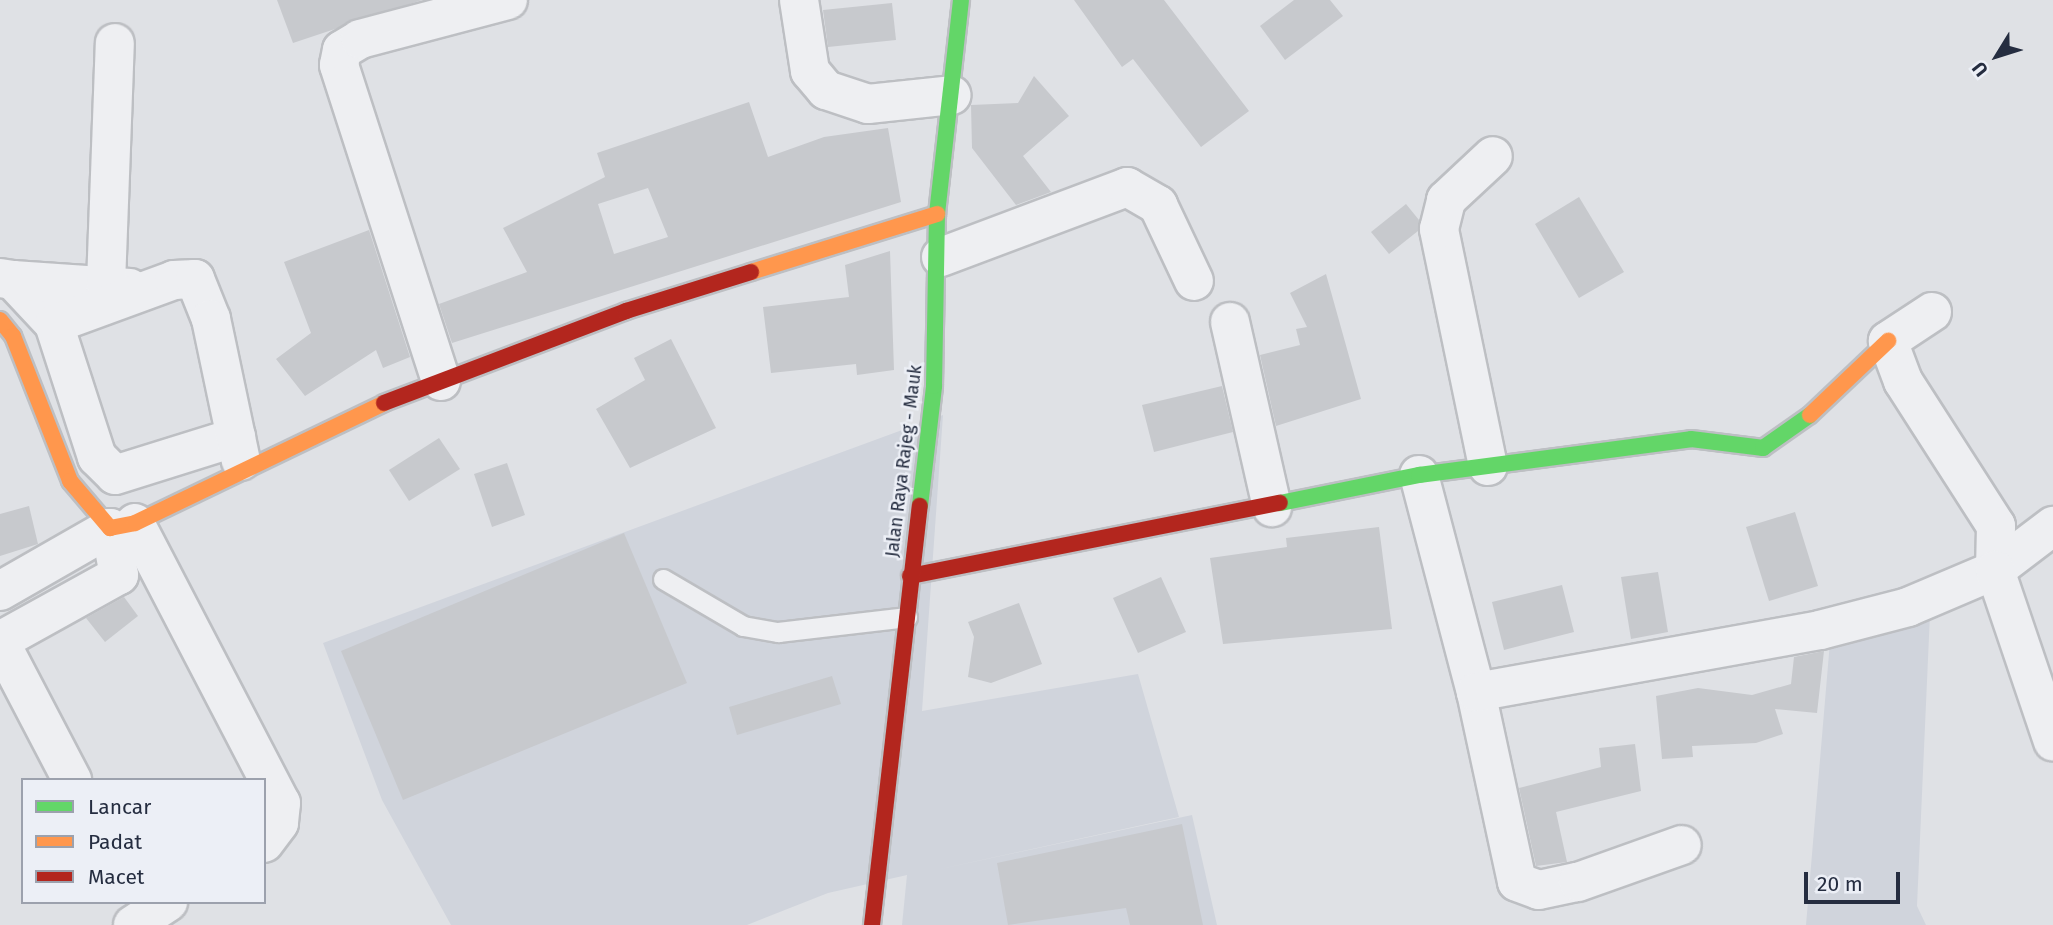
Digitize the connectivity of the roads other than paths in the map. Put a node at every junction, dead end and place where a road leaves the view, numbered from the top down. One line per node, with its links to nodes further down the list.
1 (508, 0): 17 (street)
2 (799, 0): 5 (street)
3 (961, 0): 5 (street, Jalan Raya Rajeg - Mauk)
4 (115, 43): 11 (street)
5 (952, 95): 7 (street, Jalan Raya Rajeg - Mauk)
6 (1493, 156): 19 (street)
7 (937, 214): 8 (street, Jalan Raya Rajeg - Mauk); 17 (street)
8 (941, 257): 10 (street); 25 (street, Jalan Raya Rajeg - Mauk)
9 (6, 279): 11 (street); 15 (street)
10 (1194, 281)
11 (124, 287): 15 (street); 18 (street)
12 (1932, 312): 16 (street)
13 (0, 320): 22 (street)
14 (1230, 322): 21 (street)
15 (54, 324): 18 (street)
16 (1888, 341): 19 (street); 24 (street)
17 (441, 381): 18 (street)
18 (239, 453): 22 (street)
19 (1488, 466): 20 (street)
20 (1419, 475): 21 (street); 30 (street)
21 (1272, 507): 25 (street)
22 (122, 526): 27 (street); 29 (street); 33 (street)
23 (2053, 526): 24 (street)
24 (1995, 570): 30 (street); 31 (street)
25 (910, 576): 28 (street, Jalan Raya Rajeg - Mauk)
26 (663, 579): 28 (lane)
27 (0, 591)
28 (907, 617): 35 (street, Jalan Raya Rajeg - Mauk)
29 (0, 641): 32 (street)
30 (1476, 692): 34 (street)
31 (2053, 741)
32 (71, 778)
33 (266, 840)
34 (1682, 845)
35 (872, 925)

